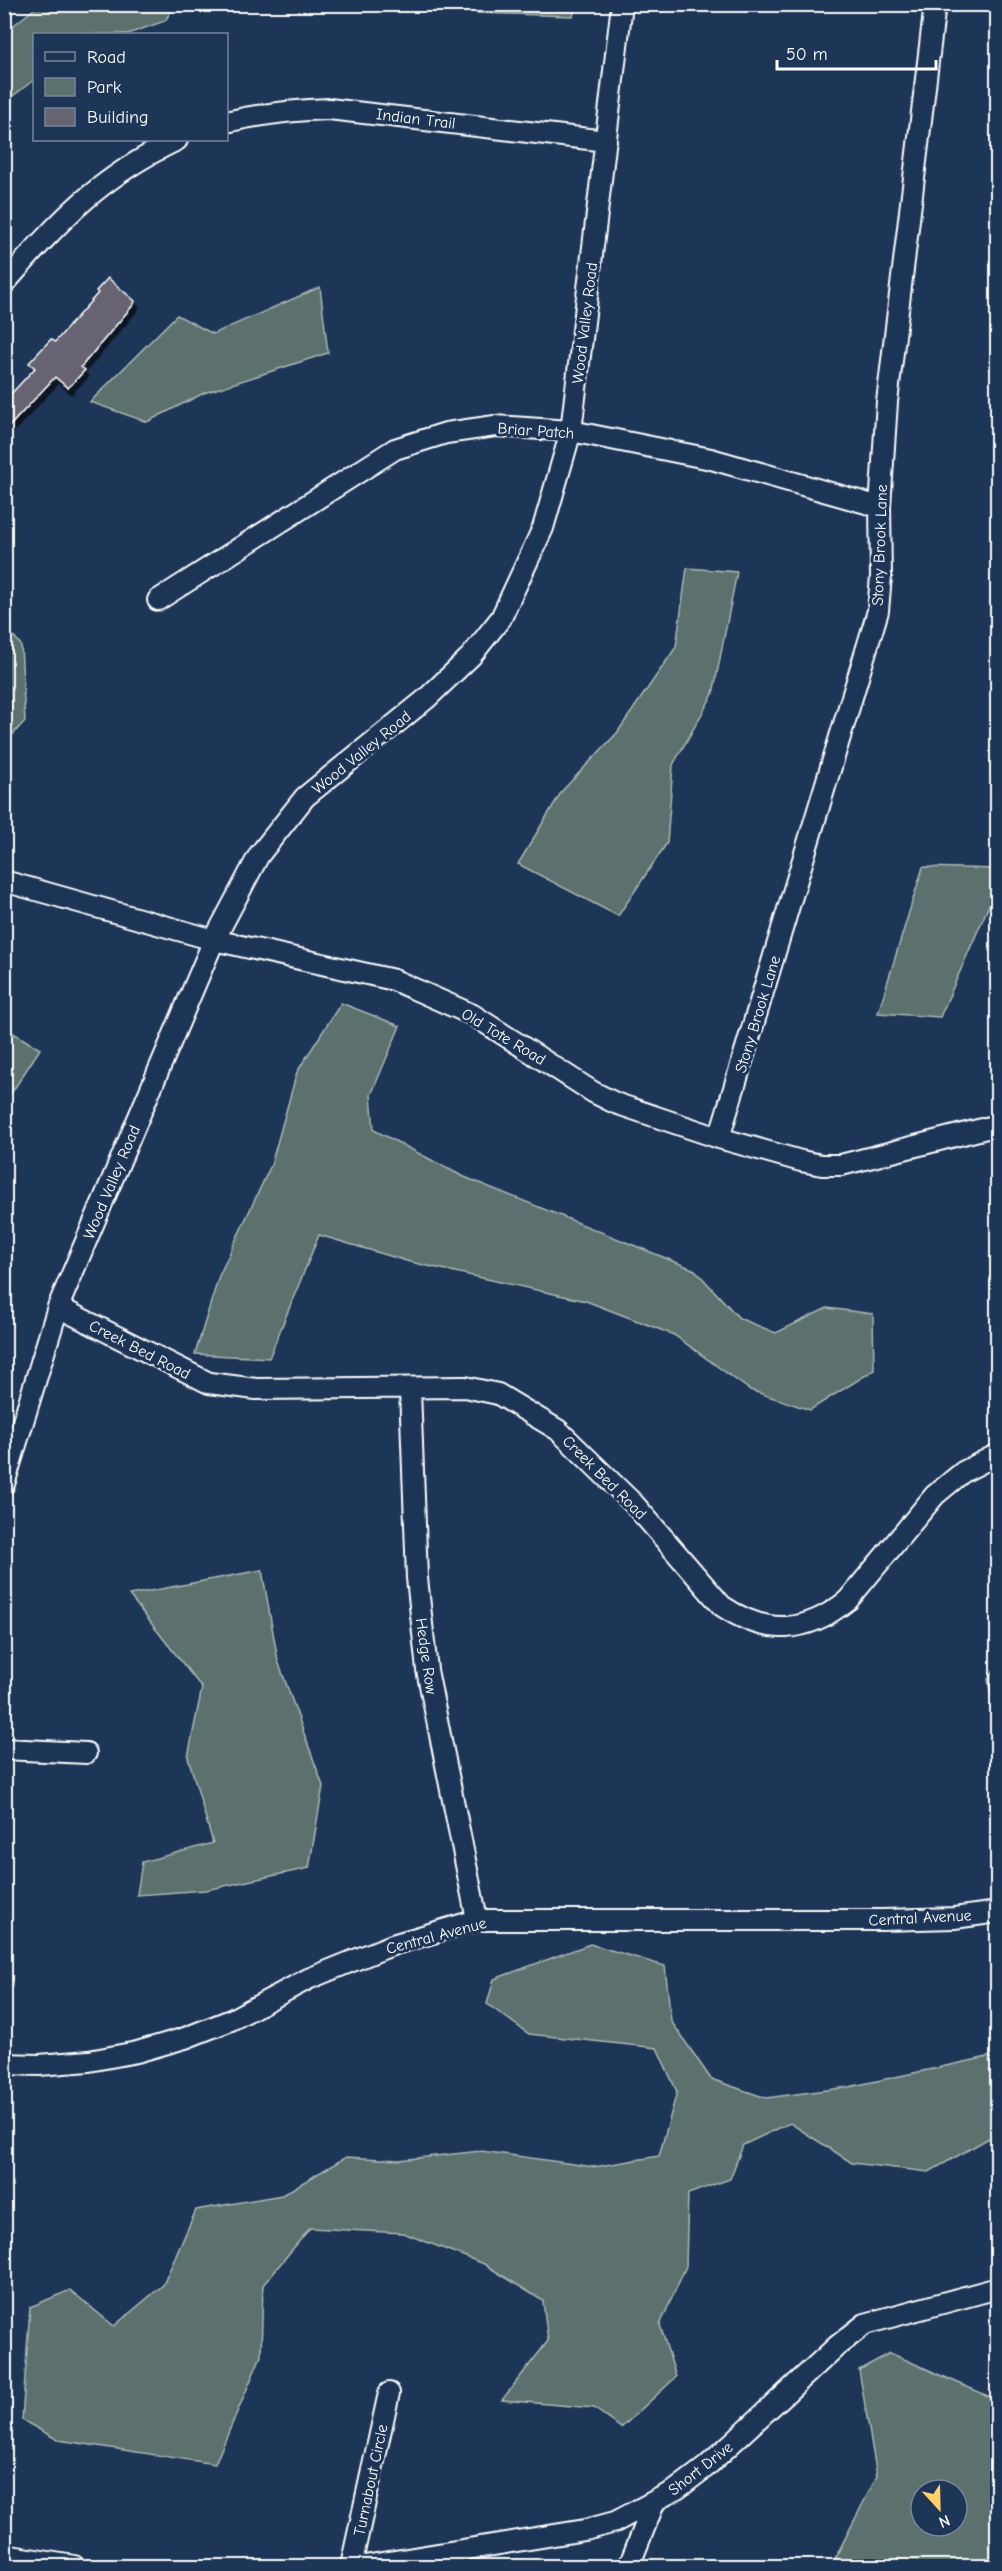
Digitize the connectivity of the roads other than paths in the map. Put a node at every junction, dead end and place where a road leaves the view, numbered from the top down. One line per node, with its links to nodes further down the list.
1 (622, 4): 5 (street, Wood Valley Road)
2 (935, 4): 8 (street, Stony Brook Lane)
3 (228, 122): 5 (street, Indian Trail)
4 (175, 141): 6 (street)
5 (606, 141): 7 (street, Wood Valley Road)
6 (4, 284)
7 (571, 431): 8 (street, Briar Patch); 9 (street, Briar Patch); 11 (street, Wood Valley Road)
8 (880, 507): 13 (street, Stony Brook Lane)
9 (158, 600)
10 (4, 881): 11 (street, Old Tote Road)
11 (214, 940): 13 (street, Old Tote Road); 14 (street, Wood Valley Road)
12 (998, 1125): 13 (street, Old Tote Road)
13 (719, 1138)
14 (58, 1307): 15 (street, Creek Bed Road); 17 (street, Wood Valley Road)
15 (410, 1389): 16 (street, Creek Bed Road); 21 (street, Hedge Row)
16 (998, 1454)
17 (4, 1484)
18 (4, 1749): 19 (street)
19 (86, 1753)
20 (998, 1912): 21 (street, Central Avenue)
21 (477, 1920): 22 (street, Central Avenue)
22 (4, 2064)
23 (998, 2288): 25 (street, Short Drive)
24 (389, 2393): 28 (street, Turnabout Circle)
25 (655, 2501): 29 (street, Short Drive); 30 (street)
26 (4, 2555): 27 (street)
27 (74, 2566)
28 (351, 2566)
29 (364, 2566)
30 (629, 2566)

